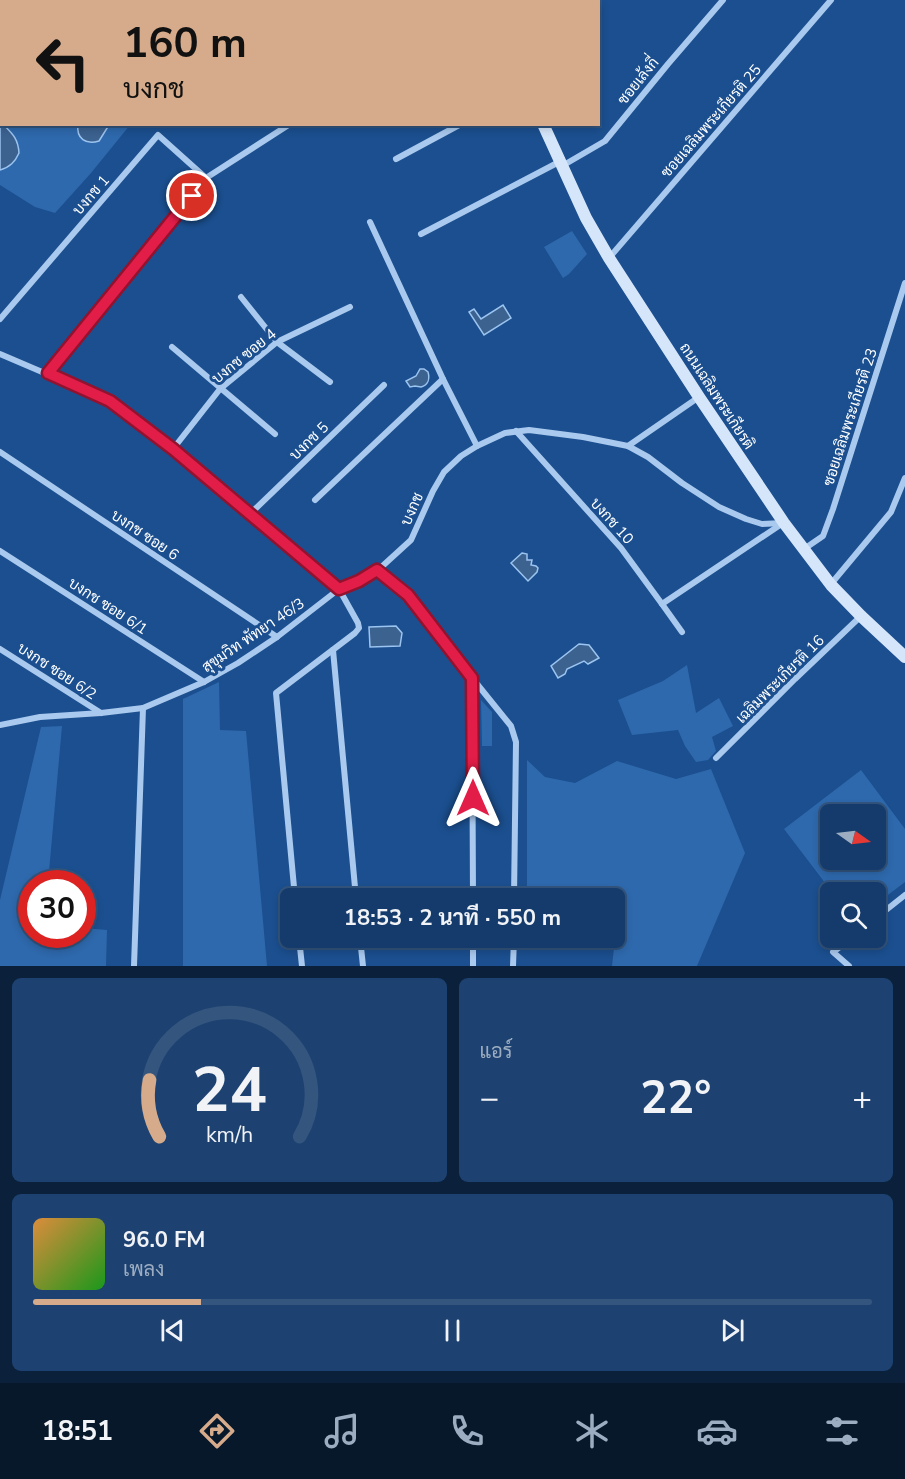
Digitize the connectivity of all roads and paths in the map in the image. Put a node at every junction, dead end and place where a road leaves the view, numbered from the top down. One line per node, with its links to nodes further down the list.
1 (723, 0): 7 (street, ซอยเล้งกี่)
2 (831, 0): 11 (street, ซอยเฉลิมพระเกียรติ 25)
3 (287, 126): 8 (street)
4 (457, 126): 6 (street)
5 (544, 126): 7 (main road, ถนนเฉลิมพระเกียรติ)
6 (396, 159)
7 (561, 164): 10 (street, ซอยเล้งกี่); 11 (main road, ถนนเฉลิมพระเกียรติ)
8 (206, 178): 15 (street, บงกช 1); 19 (street)
9 (370, 222): 20 (street)
10 (422, 234)
11 (609, 258): 24 (main road, ถนนเฉลิมพระเกียรติ)
12 (905, 283): 35 (street, ซอยเฉลิมพระเกียรติ 23)
13 (241, 297): 16 (street)
14 (350, 308): 16 (street, บงกช ซอย 4)
15 (0, 319)
16 (276, 342): 21 (street); 23 (street, บงกช ซอย 4)
17 (172, 346): 23 (street)
18 (0, 354): 19 (street)
19 (48, 373): 29 (street)
20 (443, 379): 27 (street); 32 (street)
21 (330, 382)
22 (384, 385): 33 (street, บงกช 5)
23 (220, 389): 26 (street); 29 (street, บงกช ซอย 4)
24 (699, 397): 28 (street); 34 (main road, ถนนเฉลิมพระเกียรติ)
25 (516, 431): 27 (street, บงกช); 28 (street, บงกช); 40 (street, บงกช 10)
26 (275, 434)
27 (477, 446): 37 (street, บงกช)
28 (628, 446): 34 (street, บงกช)
29 (173, 449): 33 (street)
30 (0, 453): 43 (street, บงกช ซอย 6)
31 (905, 478): 38 (street)
32 (315, 500)
33 (250, 514): 39 (street)
34 (784, 523): 35 (main road, ถนนเฉลิมพระเกียรติ); 40 (street)
35 (803, 549): 38 (main road, ถนนเฉลิมพระเกียรติ)
36 (0, 551): 48 (street, บงกช ซอย 6/1)
37 (377, 570): 39 (street, บงกช); 47 (street)
38 (831, 585): 41 (main road, ถนนเฉลิมพระเกียรติ)
39 (339, 589): 43 (street, สุขุมวิท พัทยา 46/3); 45 (street)
40 (662, 604): 42 (street, บงกช 10)
41 (861, 616): 46 (main road, ถนนเฉลิมพระเกียรติ); 52 (street, เฉลิมพระเกียรติ 16)
42 (682, 632)
43 (277, 637): 48 (street, สุขุมวิท พัทยา 46/3)
44 (0, 649): 50 (street, บงกช ซอย 6/2)
45 (333, 650): 53 (street); 54 (street)
46 (905, 657)
47 (472, 678): 55 (street); 56 (street)
48 (204, 682): 49 (street, สุขุมวิท พัทยา 46/3)
49 (143, 708): 50 (street, สุขุมวิท พัทยา 46/3); 64 (street)
50 (101, 713): 51 (street, สุขุมวิท พัทยา 46/3)
51 (0, 725)
52 (716, 758)
53 (295, 888)
54 (355, 888)
55 (473, 888)
56 (514, 888)
57 (905, 895): 58 (street)
58 (886, 910)
59 (300, 948): 65 (street)
60 (361, 948): 66 (street)
61 (473, 948): 67 (street)
62 (514, 948): 68 (street)
63 (838, 948): 69 (street)
64 (134, 966)
65 (302, 966)
66 (363, 966)
67 (473, 966)
68 (513, 966)
69 (849, 966)

